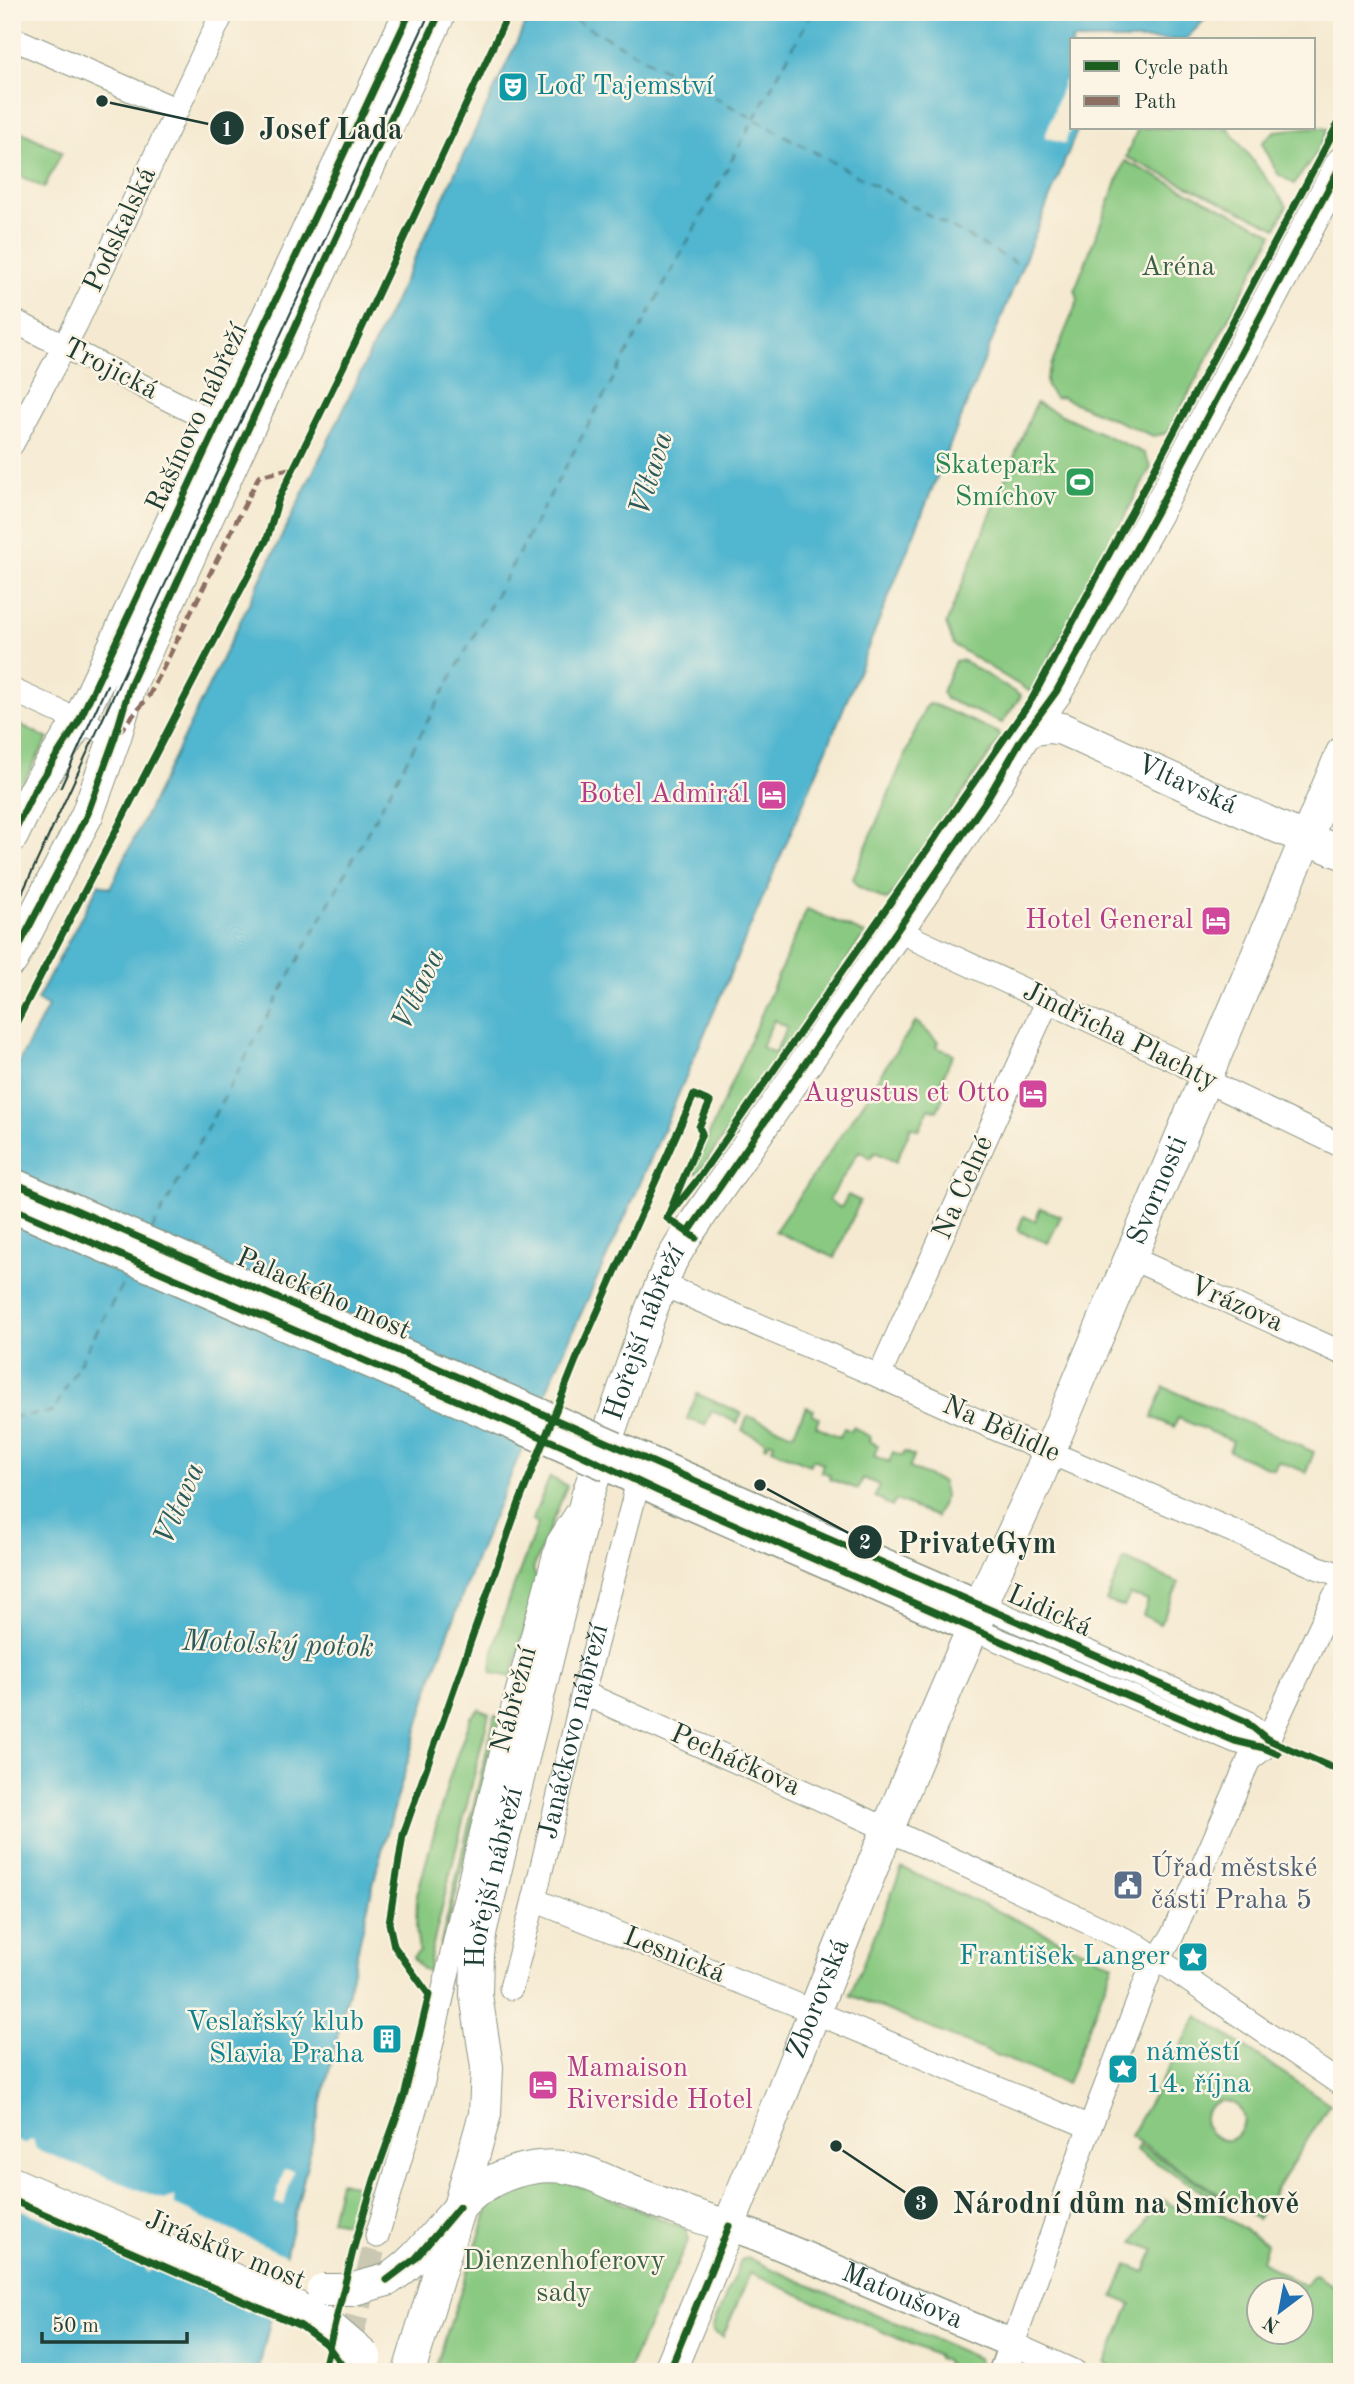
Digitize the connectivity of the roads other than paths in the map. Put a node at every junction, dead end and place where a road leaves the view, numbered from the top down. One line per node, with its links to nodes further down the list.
1 (223, 12): 5 (street, Podskalská)
2 (410, 12): 9 (main road, Rašínovo nábřeží)
3 (440, 12): 9 (main road, Rašínovo nábřeží)
4 (12, 38): 5 (street)
5 (177, 110): 8 (street, Podskalská)
6 (1342, 163): 13 (main road, Hořejší nábřeží)
7 (12, 320): 8 (street, Trojická)
8 (65, 347): 9 (street, Trojická); 10 (street, Podskalská)
9 (231, 431): 12 (main road, Rašínovo nábřeží); 14 (main road, Rašínovo nábřeží)
10 (12, 444)
11 (12, 690): 12 (street)
12 (79, 721): 14 (street); 16 (main road, Rašínovo nábřeží)
13 (1029, 730): 17 (main road, Vltavská); 19 (main road, Hořejší nábřeží)
14 (115, 737): 20 (main road, Rašínovo nábřeží)
15 (1342, 753): 17 (main road, Svornosti)
16 (12, 836)
17 (1307, 839): 18 (main road, Vltavská); 22 (main road, Svornosti)
18 (1342, 853)
19 (898, 929): 21 (street, Jindřicha Plachty); 27 (main road, Hořejší nábřeží)
20 (12, 960)
21 (1048, 1000): 22 (street, Jindřicha Plachty); 29 (street, Na Celné)
22 (1206, 1078): 23 (street, Jindřicha Plachty); 26 (main road, Svornosti)
23 (1342, 1146)
24 (12, 1182): 31 (street, Palackého most, bridge)
25 (12, 1208): 31 (street, Palackého most, bridge)
26 (1131, 1258): 28 (street, Vrázova); 30 (main road, Svornosti)
27 (661, 1284): 29 (street, Na Bělidle); 32 (main road, Hořejší nábřeží)
28 (1342, 1353)
29 (879, 1376): 30 (street, Na Bělidle)
30 (1049, 1452): 33 (street, Na Bělidle); 35 (main road, Svornosti)
31 (618, 1463): 35 (street, Lidická); 36 (street, Janáčkovo nábřeží)
32 (587, 1497): 47 (main road, Hořejší nábřeží); 49 (street, Nábřežní)
33 (1342, 1575)
34 (1342, 1585): 37 (street)
35 (978, 1617): 37 (street, Lidická); 38 (main road, Zborovská)
36 (583, 1693): 38 (street, Pecháčkova); 39 (street, Janáčkovo nábřeží)
37 (1266, 1743): 40 (street)
38 (886, 1829): 40 (street); 42 (main road, Zborovská)
39 (534, 1900): 41 (street, Janáčkovo nábřeží); 42 (street, Lesnická)
40 (1153, 1967): 43 (street); 44 (street)
41 (511, 1988)
42 (813, 2012): 44 (street); 48 (main road, Zborovská)
43 (1342, 2085)
44 (1090, 2127): 50 (street)
45 (12, 2161): 47 (main road, Jiráskův most, bridge)
46 (12, 2183): 51 (main road, Jiráskův most, bridge)
47 (459, 2207): 48 (main road); 52 (main road)
48 (729, 2226): 50 (street, Matoušova); 53 (main road, Zborovská)
49 (377, 2236)
50 (1013, 2344): 54 (street); 55 (street, Matoušova)
51 (372, 2364)
52 (409, 2372)
53 (669, 2372)
54 (1003, 2372)
55 (1075, 2372)

